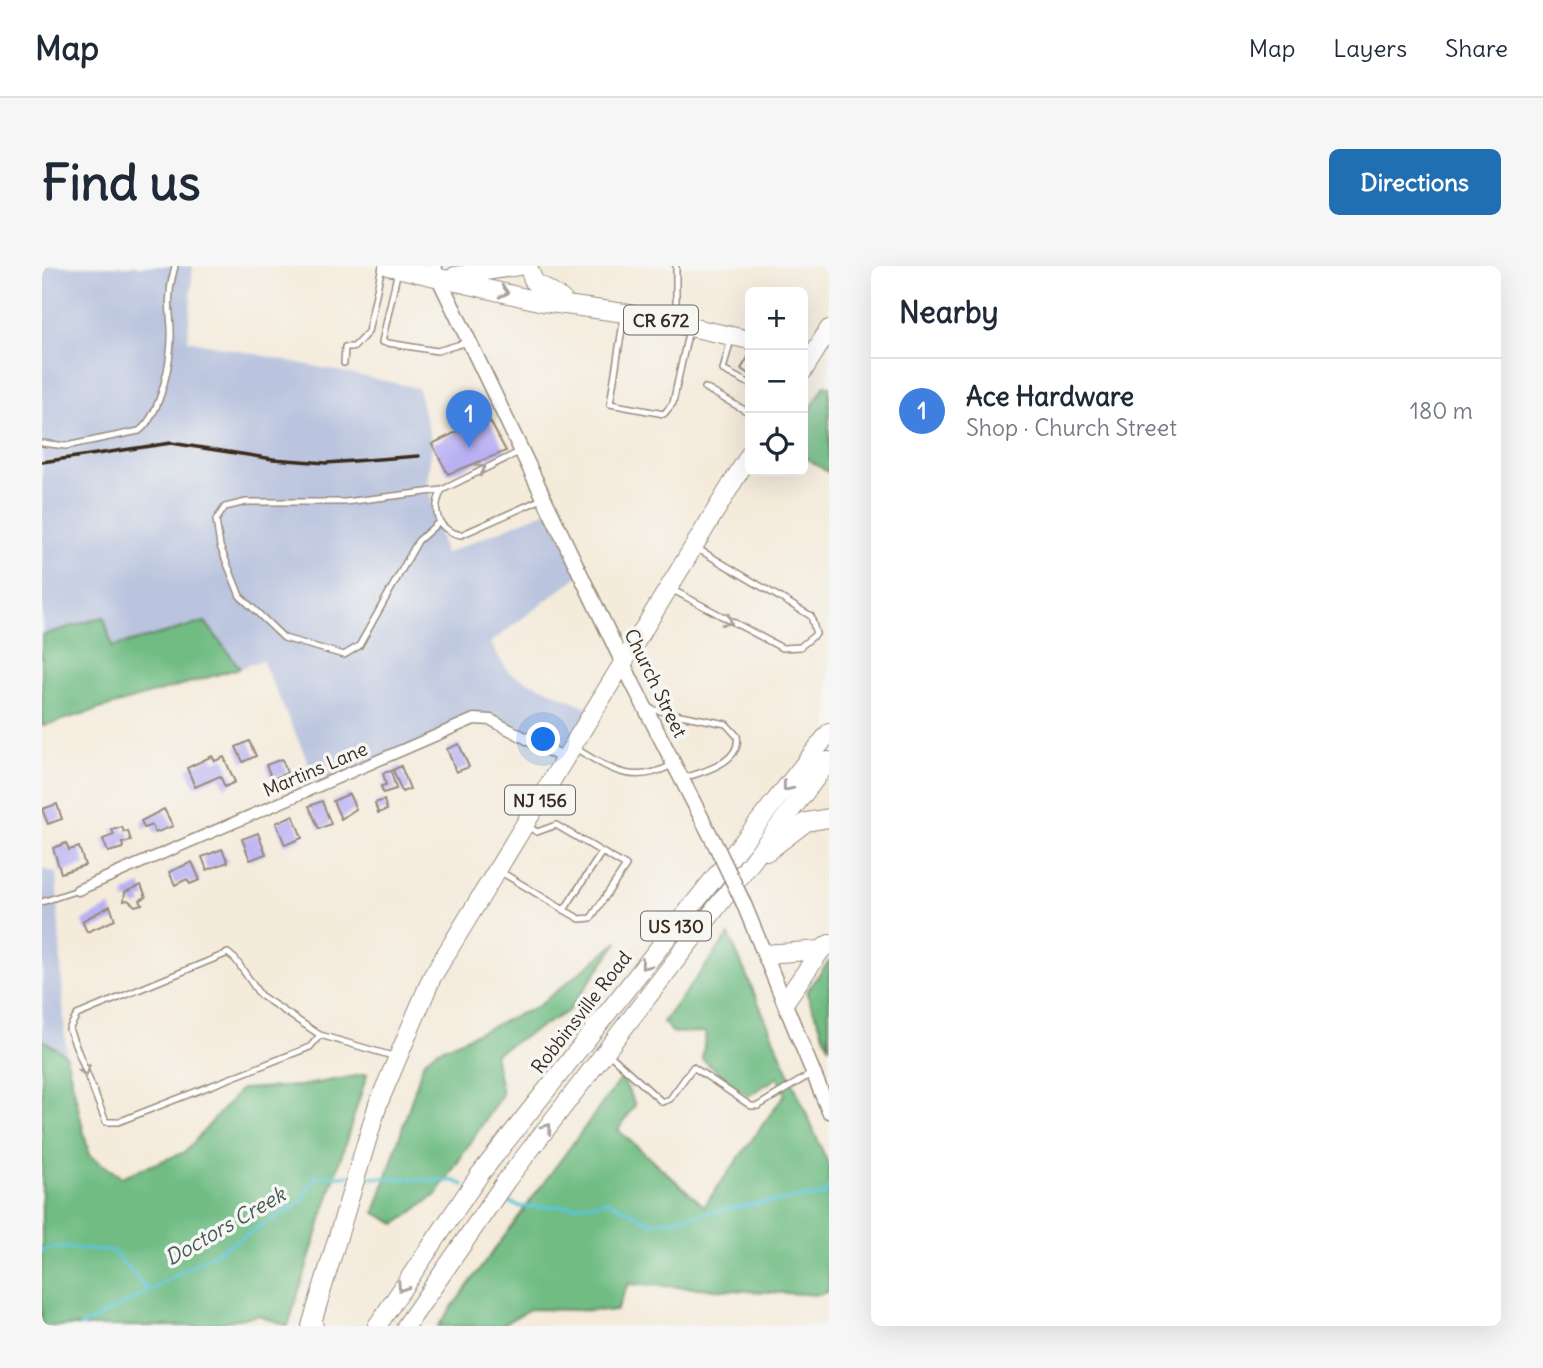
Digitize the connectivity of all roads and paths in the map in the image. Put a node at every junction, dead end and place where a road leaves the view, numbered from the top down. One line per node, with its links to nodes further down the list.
1 (175, 266): 19 (lane)
2 (518, 266): 6 (main road)
3 (528, 266): 7 (main road)
4 (676, 266): 9 (lane)
5 (389, 267): 6 (main road); 13 (lane); 15 (lane)
6 (435, 271): 7 (main road, CR 672, one-way to 7); 13 (street, Church Street)
7 (571, 305): 8 (main road, CR 672)
8 (625, 313): 9 (main road, CR 672); 9 (lane)
9 (683, 325): 11 (main road, CR 672)
10 (829, 329): 14 (main road)
11 (731, 336): 12 (main road, CR 672); 16 (lane)
12 (745, 339)
13 (468, 342): 20 (street, Church Street)
14 (815, 354)
15 (344, 363)
16 (745, 381)
17 (705, 388): 18 (lane)
18 (745, 410)
19 (42, 443)
20 (522, 450): 22 (lane, one-way to 20); 23 (street, Church Street)
21 (745, 462): 25 (main road, NJ 156)
22 (442, 491): 24 (lane); 24 (lane)
23 (545, 497): 24 (lane); 27 (street, Church Street)
24 (439, 522)
25 (693, 546): 26 (main road, NJ 156); 26 (lane, one-way to 25)
26 (668, 587): 27 (main road, NJ 156)
27 (623, 661): 28 (street, Church Street); 30 (main road, NJ 156)
28 (646, 709): 32 (street, Church Street); 33 (lane)
29 (829, 733): 51 (main road, Robbinsville Road / US 130, one-way to 51)
30 (569, 753): 32 (lane); 35 (main road, NJ 156); 39 (street, Martins Lane)
31 (829, 761): 38 (main road, US 130)
32 (674, 764): 33 (street, Church Street)
33 (681, 779): 43 (street, Church Street, bridge)
34 (829, 818): 38 (main road)
35 (526, 825): 36 (lane); 37 (main road, NJ 156)
36 (602, 852): 41 (lane); 41 (lane)
37 (498, 870): 41 (lane); 47 (main road, NJ 156)
38 (744, 870): 46 (main road, US 130)
39 (78, 890): 40 (lane)
40 (42, 902)
41 (564, 911)
42 (825, 947): 43 (main road); 44 (main road)
43 (766, 954): 44 (street, Church Street)
44 (786, 1000): 48 (street, Church Street)
45 (320, 1035): 45 (lane, one-way to 45); 47 (lane)
46 (606, 1052): 48 (lane); 52 (main road, US 130, one-way to 46)
47 (396, 1057): 50 (main road, NJ 156)
48 (814, 1072): 49 (street, Church Street)
49 (829, 1111)
50 (312, 1325)
51 (377, 1326)
52 (406, 1326)

